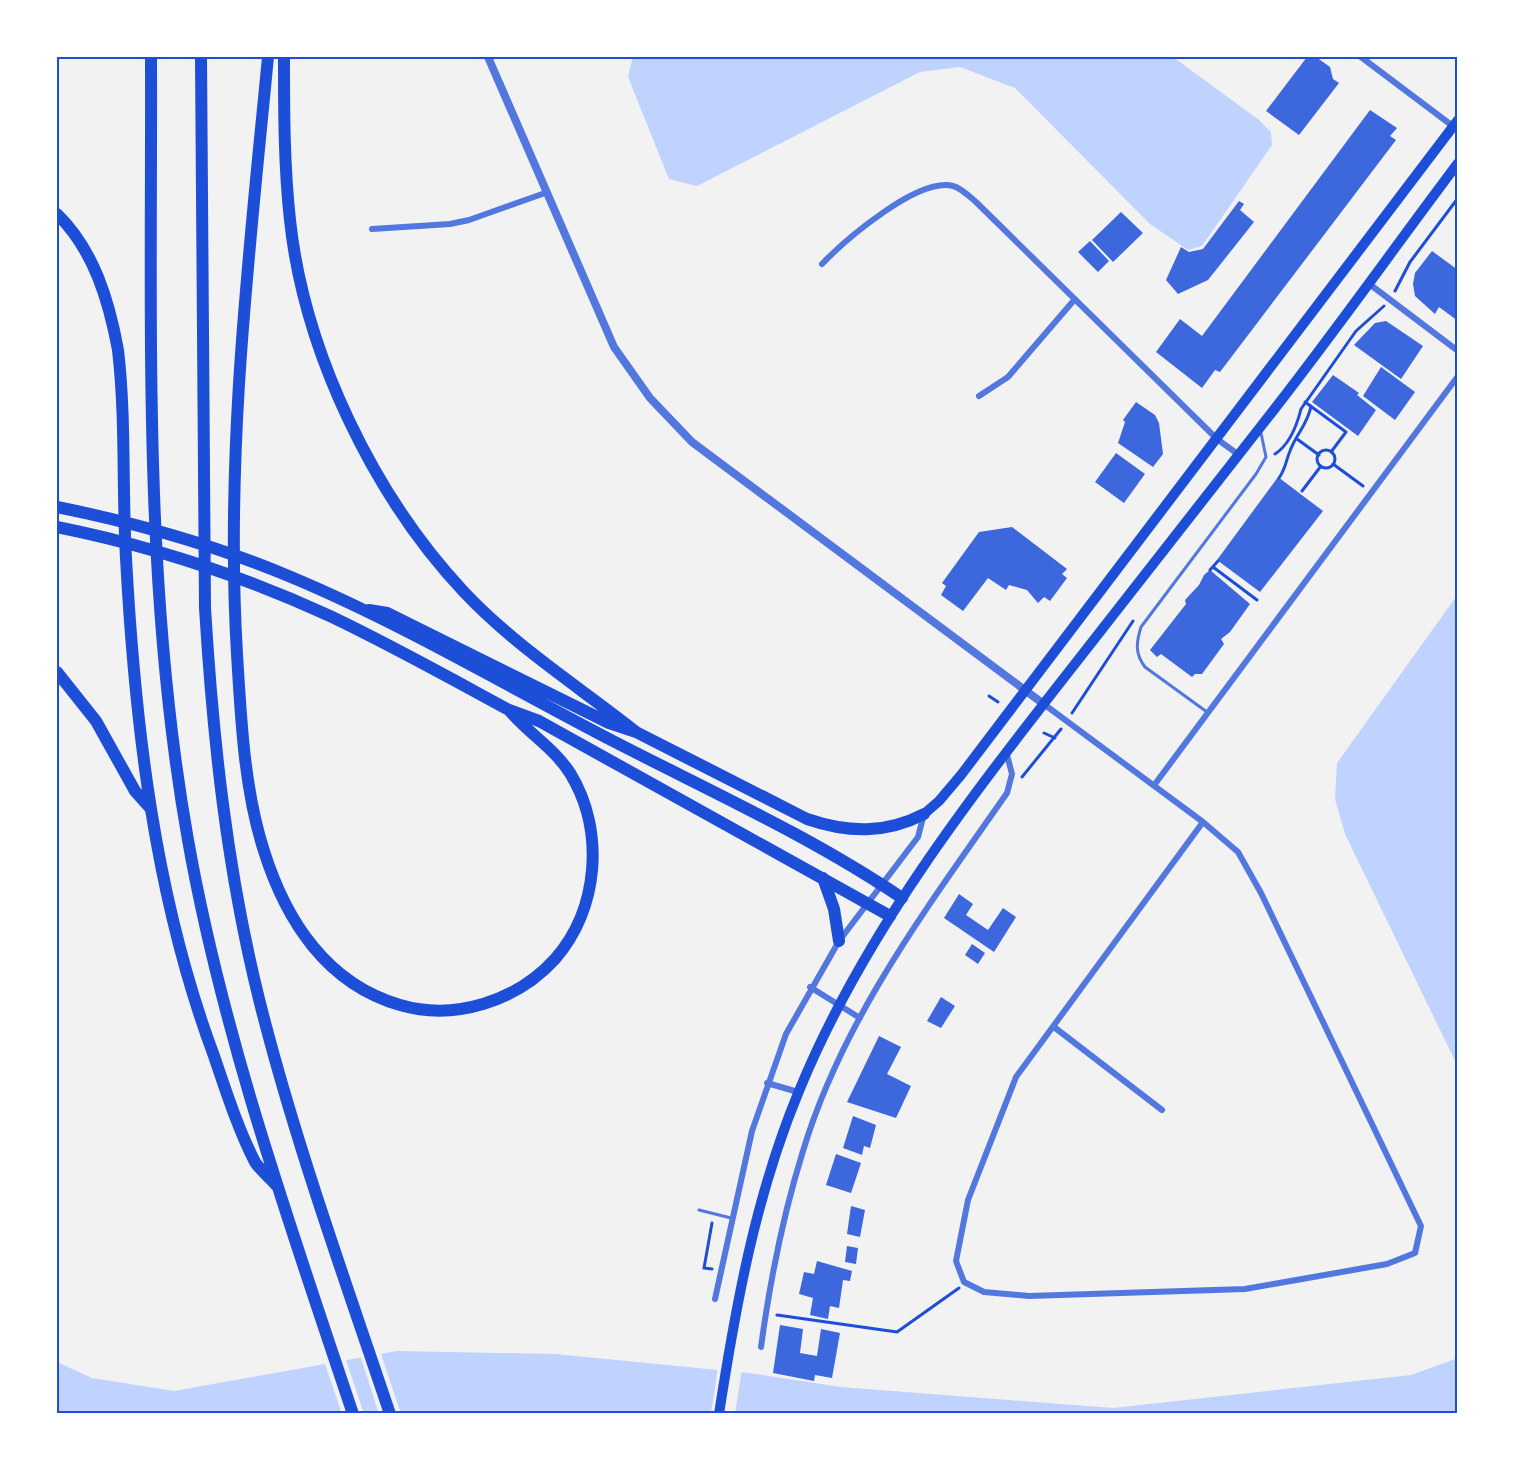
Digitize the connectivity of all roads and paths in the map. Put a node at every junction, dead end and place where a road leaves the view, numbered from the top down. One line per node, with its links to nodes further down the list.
1 (151, 57): 64 (highway)
2 (201, 57): 74 (highway)
3 (268, 57): 41 (highway)
4 (284, 57): 43 (highway)
5 (488, 57): 9 (street)
6 (1360, 57): 7 (street)
7 (1456, 125): 21 (main road)
8 (1458, 163): 13 (main road)
9 (545, 193): 11 (street); 37 (street)
10 (57, 214): 48 (highway)
11 (372, 229)
12 (822, 264): 14 (street)
13 (1368, 282): 15 (street); 20 (main road)
14 (1075, 299): 17 (street); 21 (street)
15 (1458, 351)
16 (1458, 376): 30 (street)
17 (979, 396)
18 (1305, 402): 19 (path)
19 (1311, 406): 22 (path); 23 (path)
20 (1260, 428): 25 (main road); 42 (lane)
21 (1217, 439): 25 (street); 37 (main road)
22 (1298, 439): 24 (path); 28 (path)
23 (1331, 452): 24 (path); 26 (path)
24 (1319, 454): 27 (path)
25 (1239, 455): 40 (main road)
26 (1333, 464): 27 (path); 30 (path)
27 (1321, 466): 29 (path)
28 (1279, 478)
29 (1302, 490)
30 (1371, 493): 42 (street)
31 (57, 507): 35 (highway)
32 (57, 527): 41 (highway)
33 (1218, 561): 34 (path)
34 (1257, 600)
35 (356, 607): 43 (highway); 52 (highway)
36 (57, 672): 48 (highway)
37 (1025, 690): 40 (street); 49 (main road)
38 (989, 696): 39 (path)
39 (998, 702)
40 (1045, 705): 46 (main road); 47 (street)
41 (509, 710): 51 (highway)
42 (1207, 712): 47 (street)
43 (636, 732): 49 (highway)
44 (1044, 733): 45 (path)
45 (1055, 738)
46 (1007, 755): 53 (main road); 59 (street)
47 (1155, 784): 50 (street)
48 (152, 810): 64 (highway)
49 (924, 814): 52 (street)
50 (1203, 822): 60 (street); 69 (street)
51 (823, 878): 54 (highway); 56 (highway)
52 (883, 885): 53 (highway); 54 (street)
53 (902, 898): 55 (main road)
54 (869, 903): 55 (highway); 56 (street)
55 (890, 916): 58 (main road)
56 (839, 941): 57 (street)
57 (810, 987): 58 (street); 61 (street)
58 (839, 1006): 59 (street); 62 (main road)
59 (860, 1018): 71 (street)
60 (1054, 1027): 63 (street); 69 (street)
61 (767, 1083): 62 (street); 67 (street)
62 (798, 1092): 75 (main road)
63 (1162, 1110)
64 (279, 1188): 73 (highway)
65 (699, 1210): 66 (lane)
66 (714, 1214): 67 (lane); 68 (path)
67 (731, 1218): 68 (street)
68 (720, 1271): 70 (street)
69 (964, 1282): 71 (path)
70 (715, 1299)
71 (766, 1314): 72 (street)
72 (761, 1347)
73 (353, 1414)
74 (390, 1414)
75 (719, 1414)

